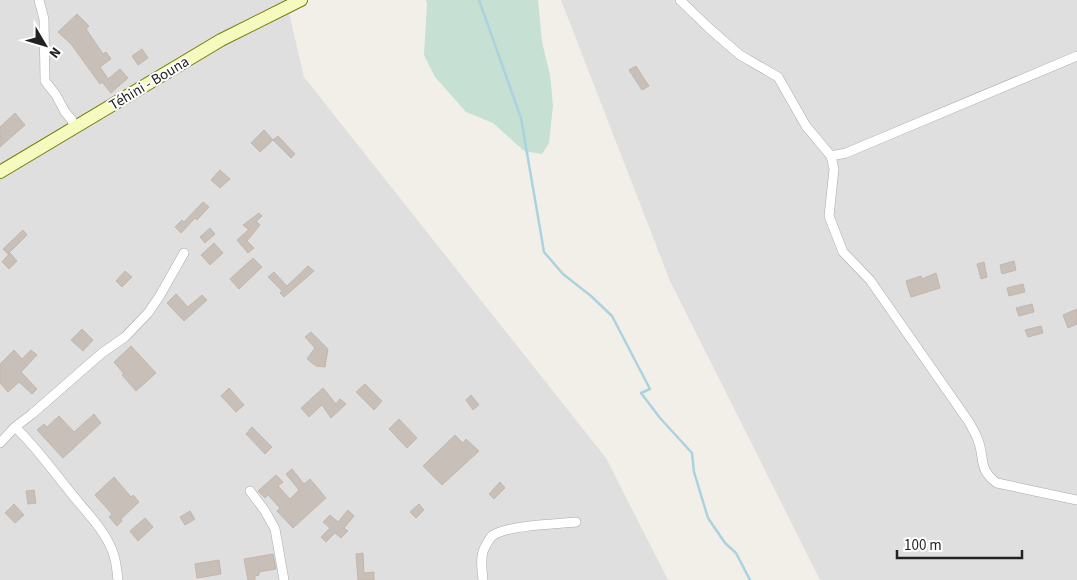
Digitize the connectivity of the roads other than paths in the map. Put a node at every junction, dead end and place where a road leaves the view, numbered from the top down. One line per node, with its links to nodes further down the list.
1 (38, 0): 5 (street)
2 (301, 0): 5 (street, Téhini - Bouna)
3 (680, 0): 6 (street)
4 (1077, 56): 6 (street)
5 (74, 129): 7 (street, Téhini - Bouna)
6 (831, 156): 12 (street)
7 (0, 172)
8 (184, 253): 9 (street)
9 (15, 427): 10 (street); 14 (street)
10 (0, 443)
11 (250, 491): 15 (street)
12 (1077, 500)
13 (576, 522): 16 (street)
14 (118, 580)
15 (284, 580)
16 (483, 580)

